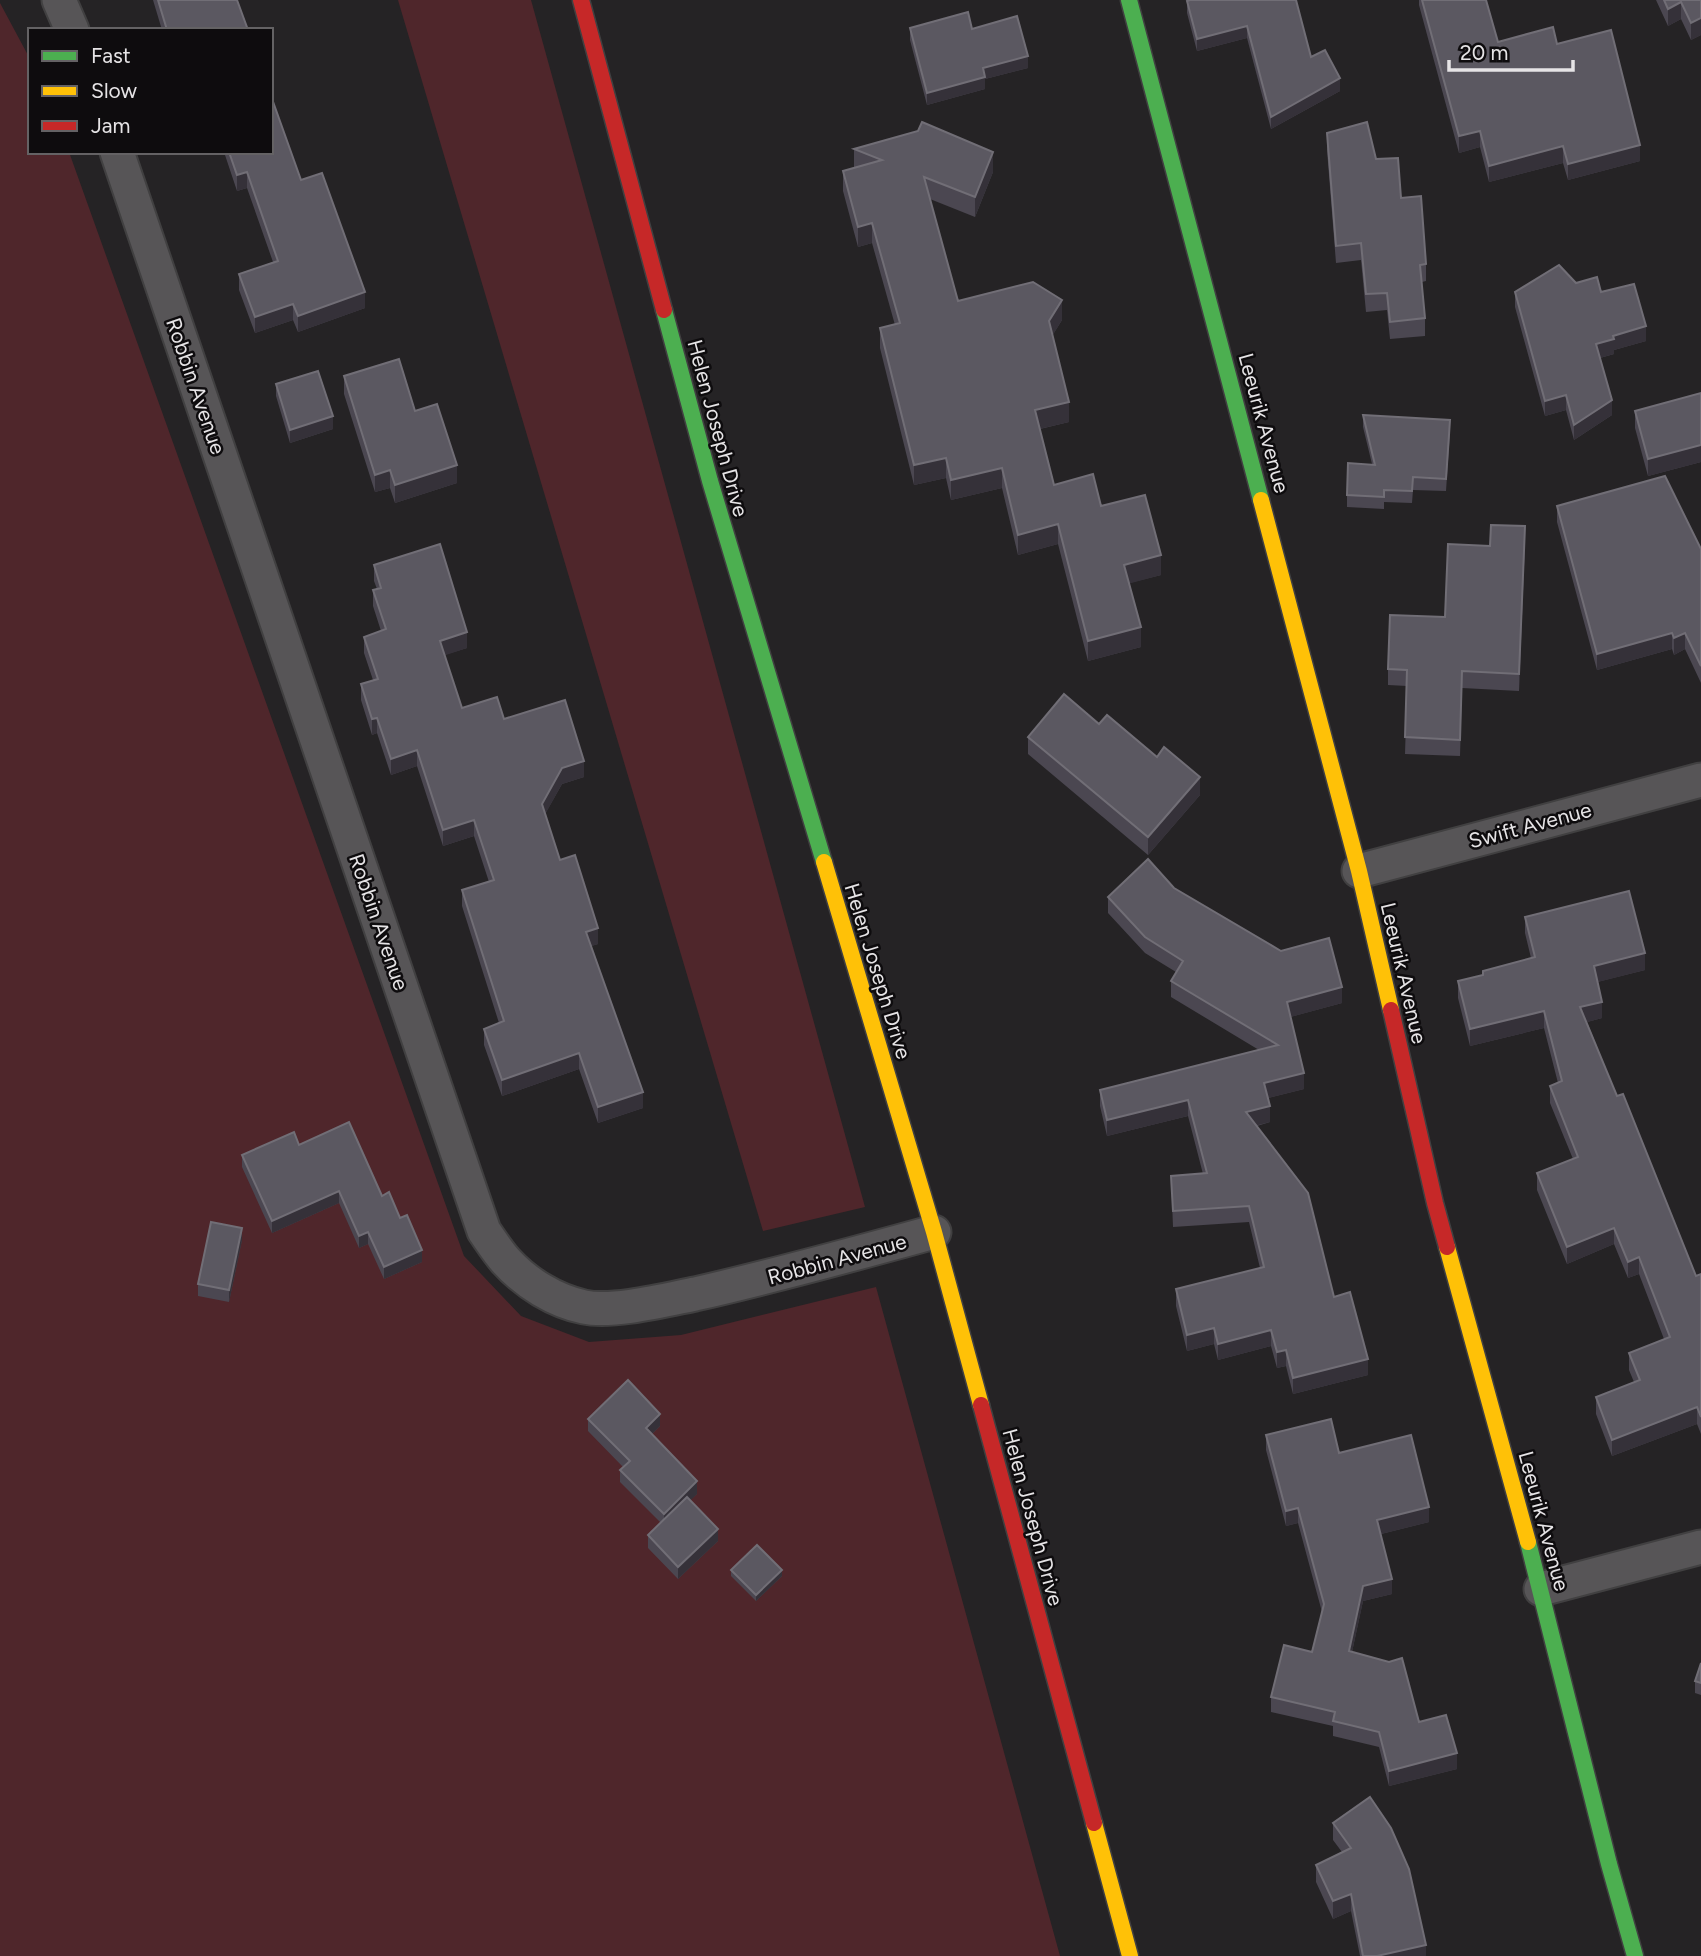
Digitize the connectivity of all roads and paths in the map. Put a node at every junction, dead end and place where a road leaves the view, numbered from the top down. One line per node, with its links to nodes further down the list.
1 (59, 0): 4 (street)
2 (581, 0): 8 (street, Helen Joseph Drive)
3 (1129, 0): 7 (street, Leeurik Avenue)
4 (71, 28)
5 (118, 154): 8 (street, Robbin Avenue)
6 (1701, 780): 7 (street, Swift Avenue)
7 (1359, 871): 10 (street, Leeurik Avenue)
8 (934, 1233): 11 (street, Helen Joseph Drive)
9 (1701, 1547): 10 (street)
10 (1541, 1589): 12 (street, Leeurik Avenue)
11 (1130, 1956)
12 (1635, 1956)

